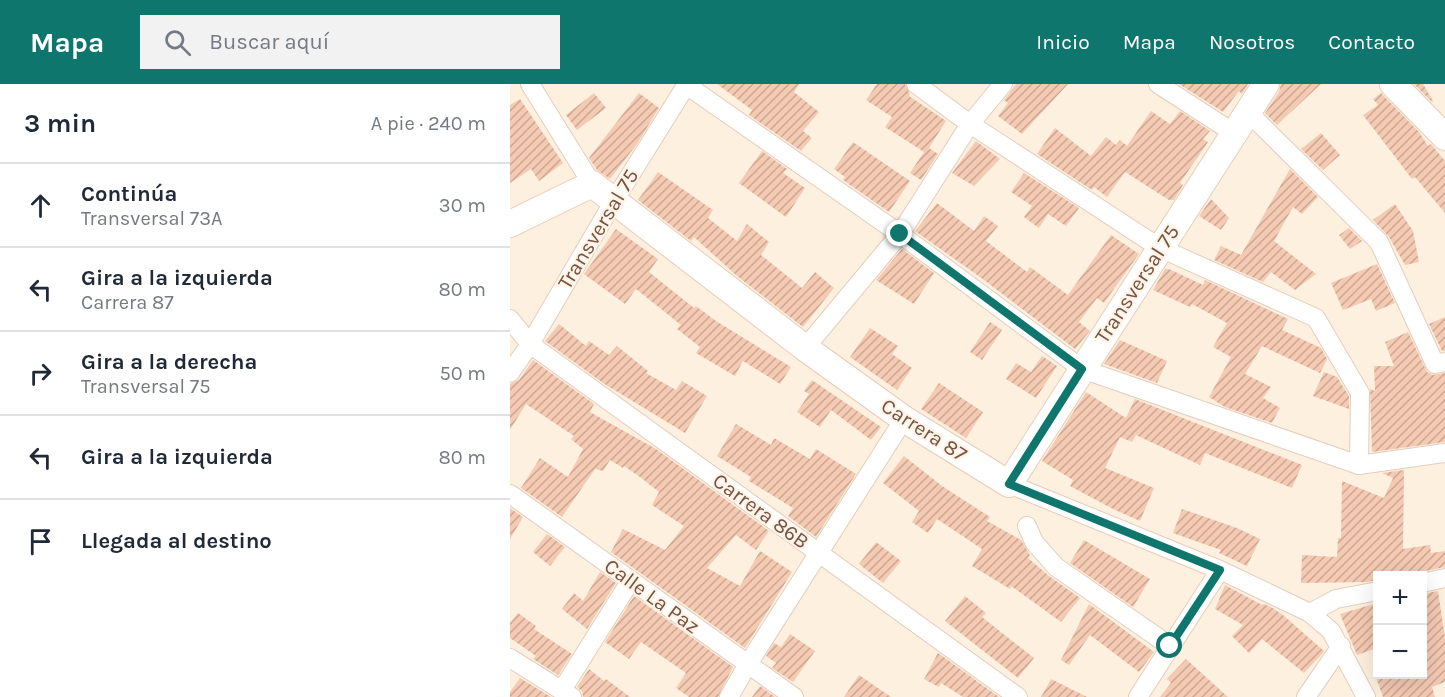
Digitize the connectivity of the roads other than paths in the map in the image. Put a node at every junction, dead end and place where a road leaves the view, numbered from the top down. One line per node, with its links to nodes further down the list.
1 (530, 84): 11 (street, Carrera 87)
2 (686, 84): 12 (street, Transversal 75); 14 (street)
3 (916, 84): 9 (street)
4 (1003, 84): 9 (street)
5 (1158, 84): 8 (street)
6 (1266, 84): 8 (street, Transversal 75)
7 (1392, 84): 10 (street)
8 (1241, 123): 15 (street, Transversal 75); 19 (street)
9 (970, 124): 14 (street); 15 (street)
10 (1440, 127)
11 (592, 184): 12 (street, Carrera 87); 13 (street)
12 (614, 201): 17 (street, Transversal 75); 18 (street, Carrera 87)
13 (510, 224)
14 (900, 234): 18 (street); 20 (street)
15 (1160, 248): 20 (street, Transversal 75); 24 (street)
16 (510, 319): 17 (street, Carrera 86B)
17 (530, 344): 21 (street, Transversal 75); 28 (street, Carrera 86B)
18 (805, 348): 22 (street, Carrera 87)
19 (1440, 363)
20 (1082, 369): 24 (street); 25 (street, Transversal 75)
21 (510, 373)
22 (904, 419): 25 (street, Carrera 87); 28 (street)
23 (1445, 453): 24 (street)
24 (1359, 465)
25 (1009, 484): 29 (street, Carrera 87)
26 (510, 494): 31 (street, Calle La Paz)
27 (1027, 526): 35 (street)
28 (818, 552): 38 (street); 42 (street, Carrera 86B)
29 (1220, 570): 34 (street, Carrera 87); 35 (street)
30 (1445, 578): 32 (street)
31 (631, 580): 38 (street, Calle La Paz); 39 (street)
32 (1427, 582)
33 (1373, 592): 34 (street)
34 (1310, 613): 36 (street, Carrera 87)
35 (1170, 646): 43 (street)
36 (1341, 646): 44 (street); 45 (street, Carrera 87)
37 (510, 658): 39 (street)
38 (748, 664): 40 (street); 41 (street, Calle La Paz)
39 (567, 693)
40 (729, 697)
41 (794, 697)
42 (1018, 697)
43 (1138, 697)
44 (1306, 697)
45 (1366, 697)

